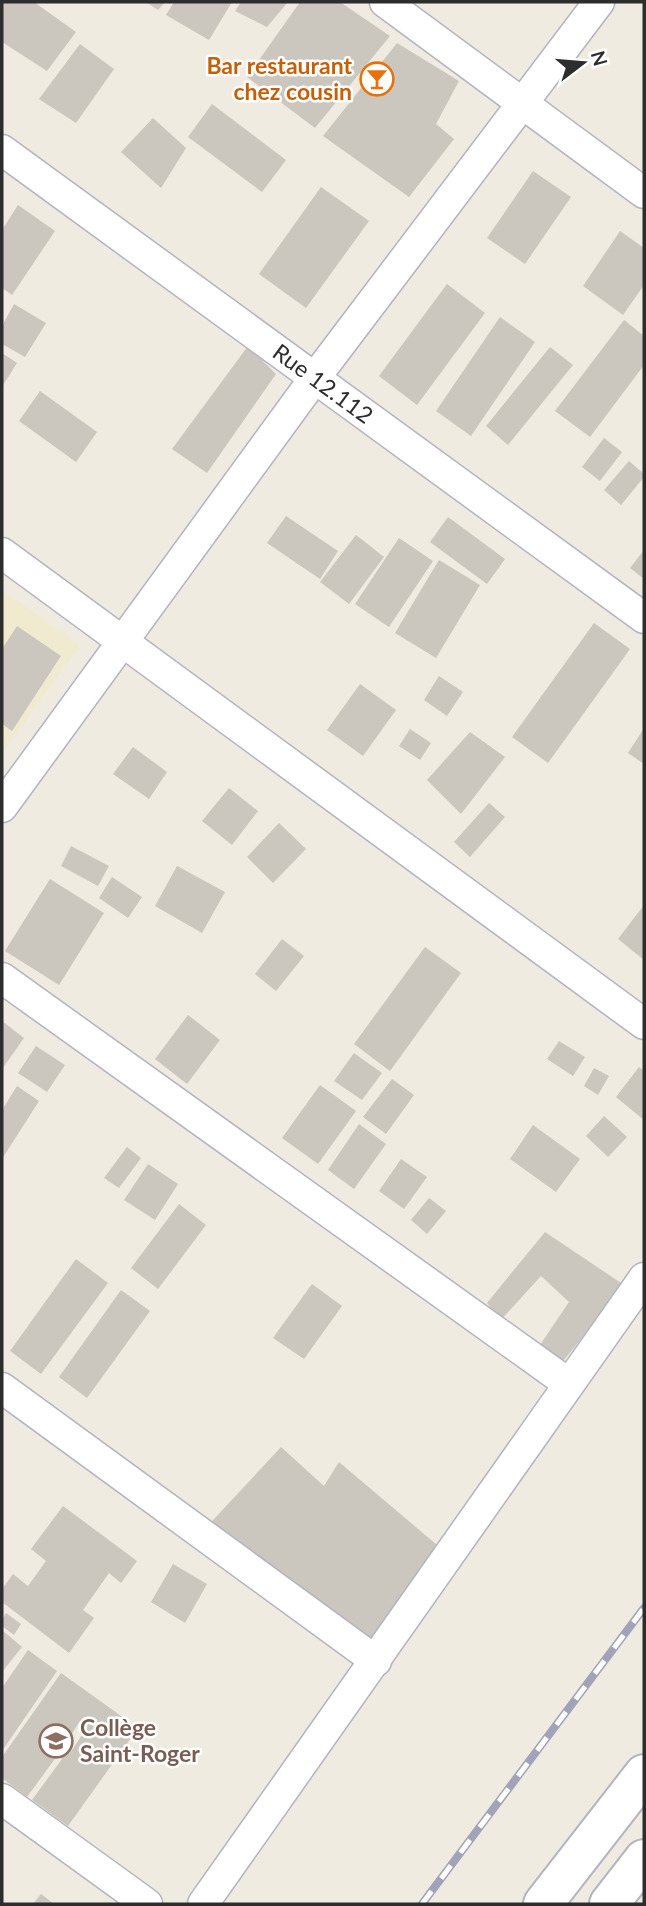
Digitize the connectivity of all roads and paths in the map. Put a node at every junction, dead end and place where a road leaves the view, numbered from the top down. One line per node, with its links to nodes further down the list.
1 (385, 2): 3 (street)
2 (599, 2): 3 (street)
3 (523, 103): 5 (street); 6 (street)
4 (2, 150): 6 (street, Rue 12.112)
5 (644, 193)
6 (314, 379): 8 (street, Rue 12.112); 9 (street)
7 (2, 553): 9 (street)
8 (644, 618)
9 (125, 642): 10 (street); 12 (street)
10 (2, 807)
11 (2, 978): 14 (street)
12 (644, 1024)
13 (644, 1279): 14 (street)
14 (569, 1384): 16 (street)
15 (2, 1388): 16 (street)
16 (376, 1661): 21 (street)
17 (644, 1774): 22 (main road)
18 (2, 1799): 20 (street)
19 (641, 1868): 23 (main road)
20 (147, 1904)
21 (203, 1904)
22 (543, 1904)
23 (609, 1904)

